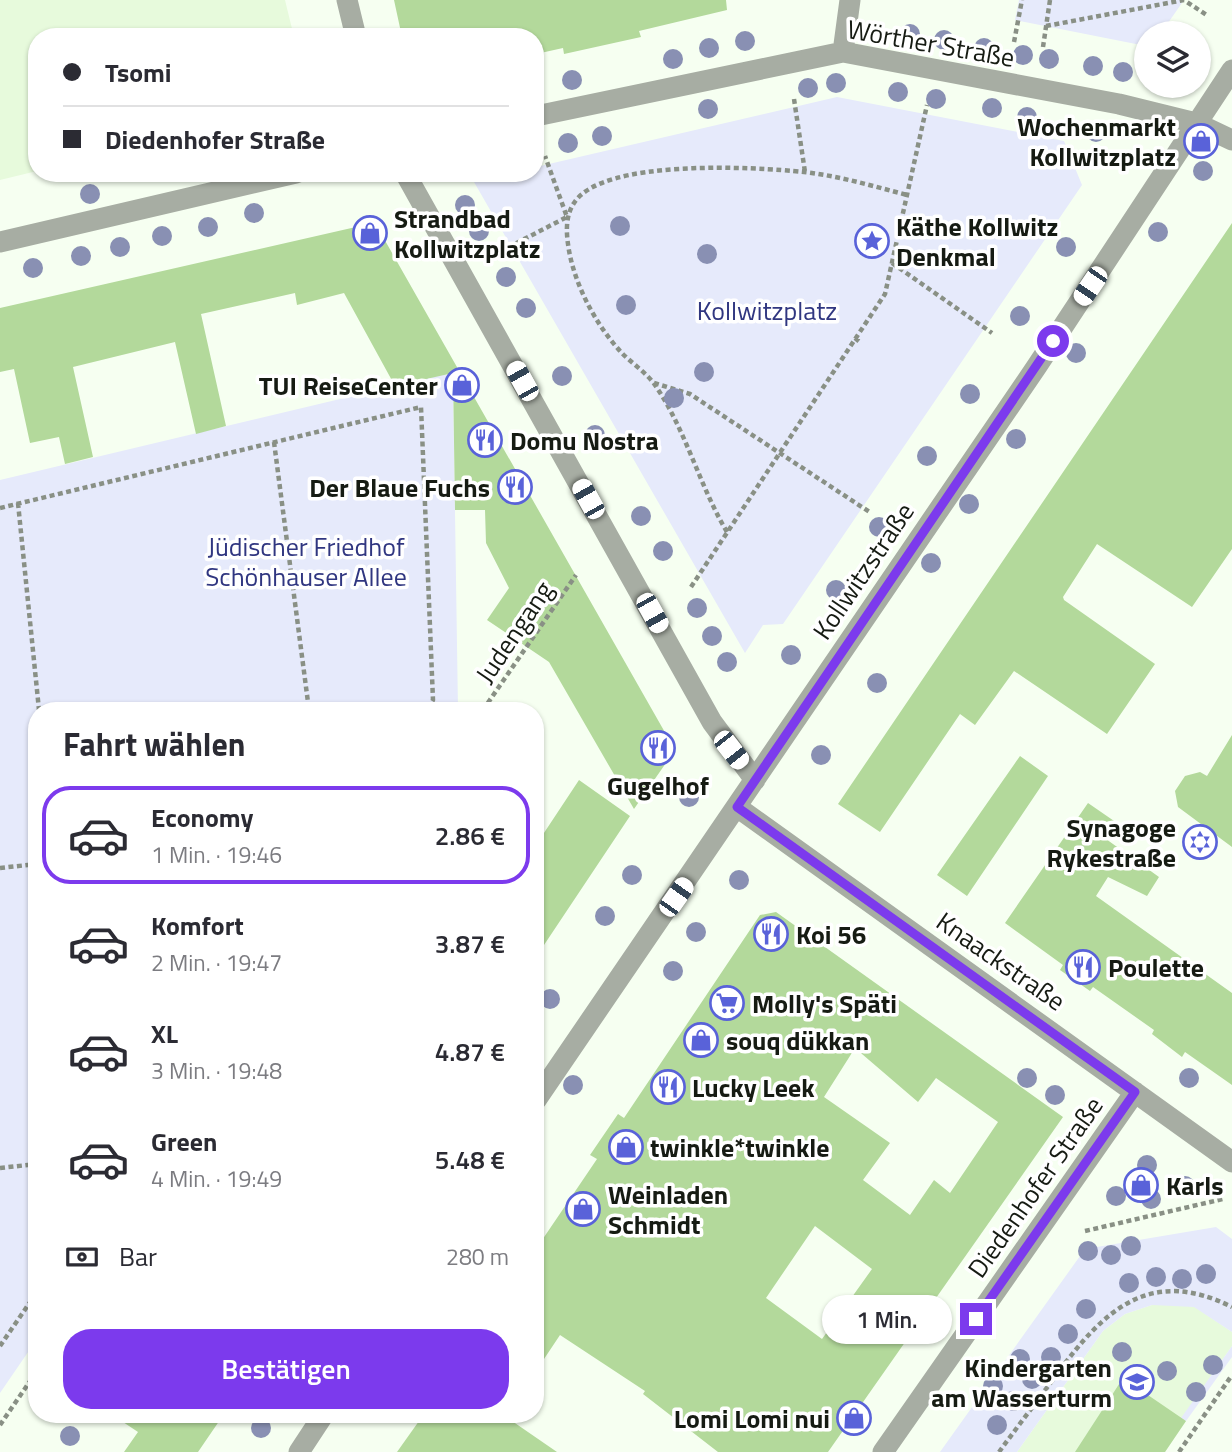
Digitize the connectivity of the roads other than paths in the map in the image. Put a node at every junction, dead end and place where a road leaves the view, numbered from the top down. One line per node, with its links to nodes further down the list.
1 (347, 0): 3 (street)
2 (850, 0): 4 (street)
3 (354, 28)
4 (843, 52): 6 (street, Wörther Straße); 7 (street, Wörther Straße)
5 (1232, 70): 7 (street, Kollwitzstraße)
6 (544, 114)
7 (1196, 123): 8 (street, Wörther Straße); 12 (street, Kollwitzstraße)
8 (1232, 140)
9 (257, 182): 11 (street)
10 (410, 182): 12 (street)
11 (0, 242)
12 (755, 780): 13 (street, Kollwitzstraße)
13 (737, 807): 14 (street, Kollwitzstraße); 15 (street, Knaackstraße)
14 (544, 1088)
15 (1135, 1092): 16 (street, Knaackstraße); 19 (street, Diedenhofer Straße)
16 (1232, 1162)
17 (318, 1423): 18 (street)
18 (299, 1452)
19 (883, 1452)

